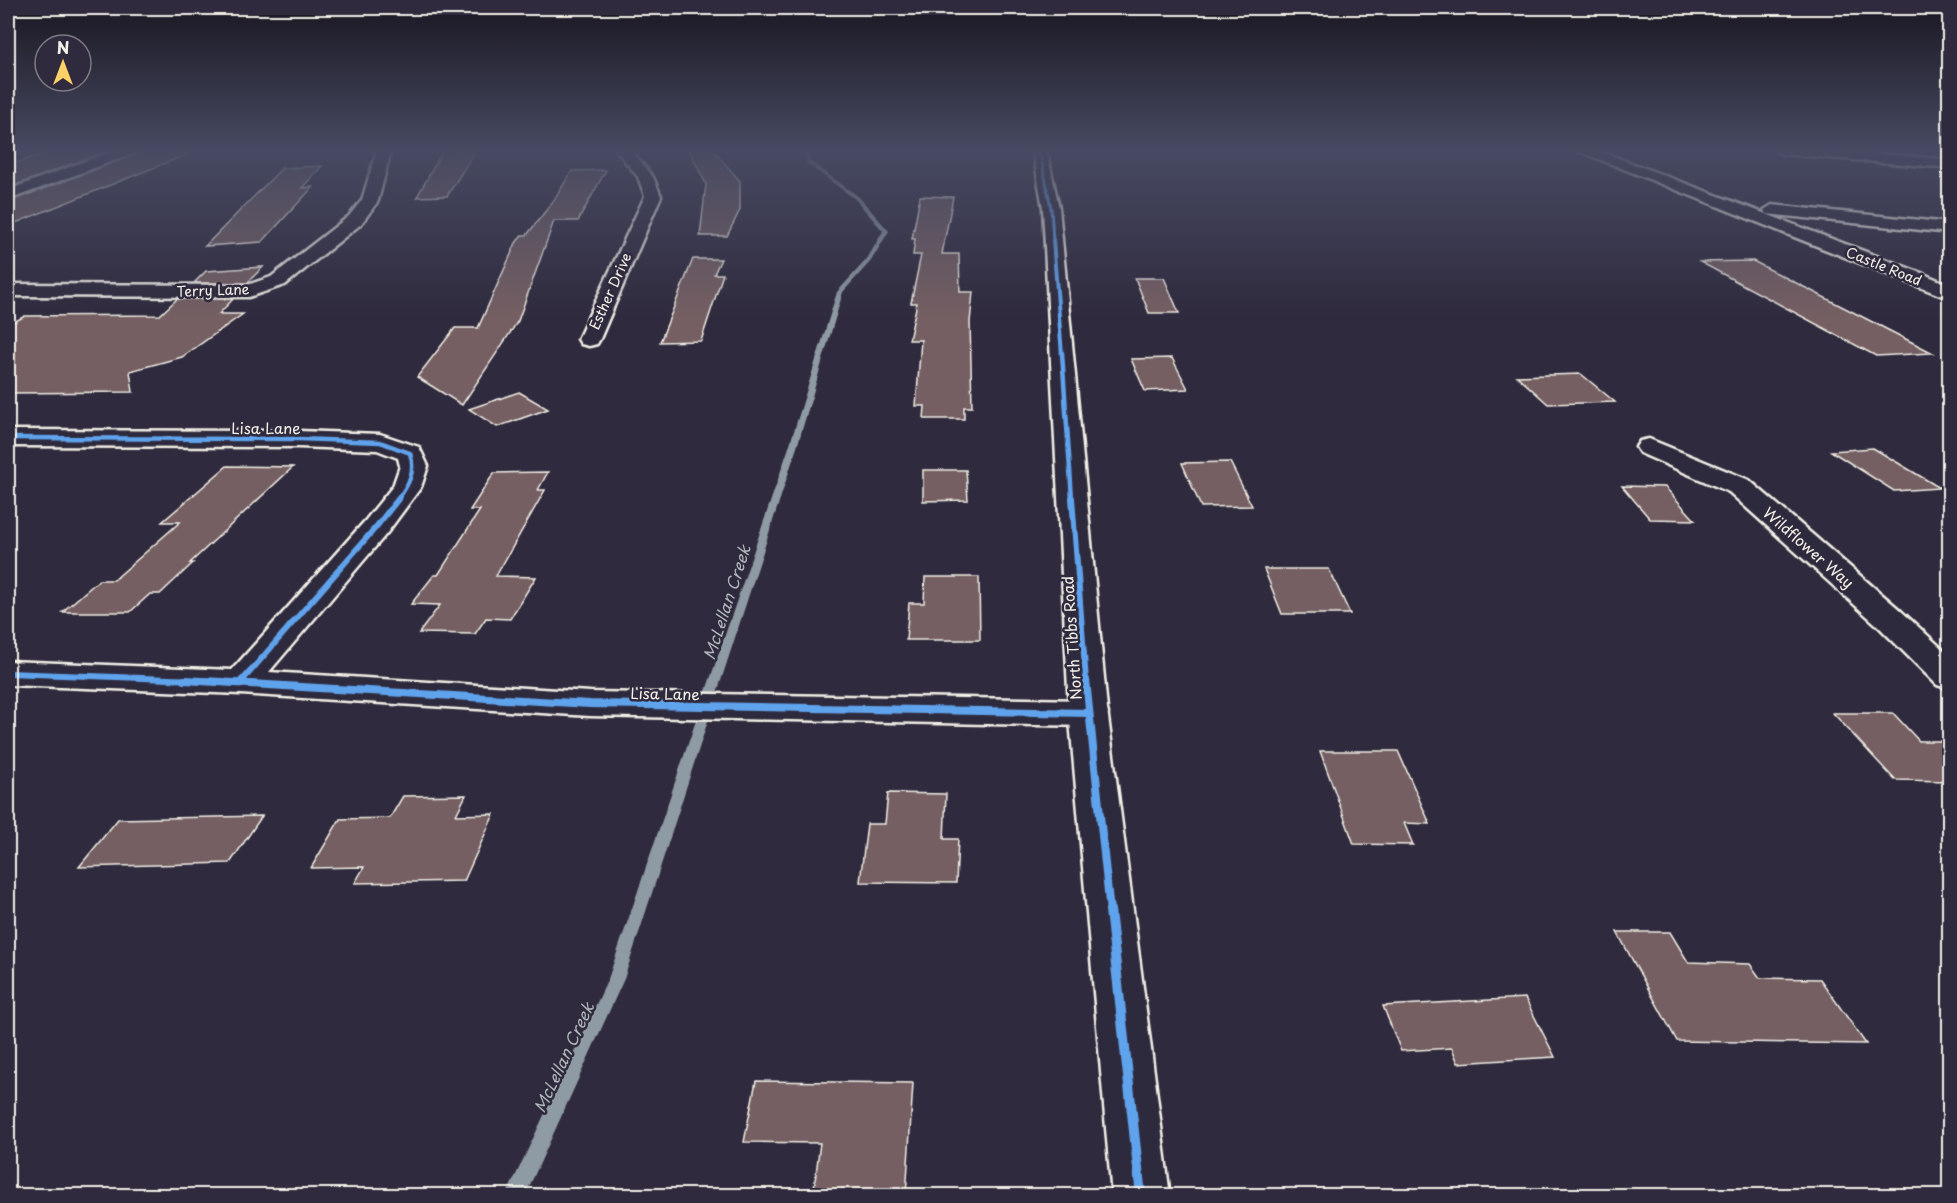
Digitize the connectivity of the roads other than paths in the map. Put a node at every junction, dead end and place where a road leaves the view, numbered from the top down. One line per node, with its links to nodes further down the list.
1 (366, 206): 7 (street, Terry Lane)
2 (647, 206): 9 (street, Esther Drive)
3 (1052, 206): 15 (street, North Tibbs Road)
4 (1731, 206): 8 (street, Castle Road)
5 (1732, 206): 6 (street)
6 (1950, 228)
7 (8, 290)
8 (1950, 293)
9 (589, 339)
10 (8, 438): 14 (street, Lisa Lane)
11 (1649, 447): 13 (street, Wildflower Way)
12 (8, 673): 14 (street, Lisa Lane)
13 (1950, 677)
14 (242, 682): 15 (street, Lisa Lane)
15 (1089, 713): 16 (street, North Tibbs Road)
16 (1141, 1196)

